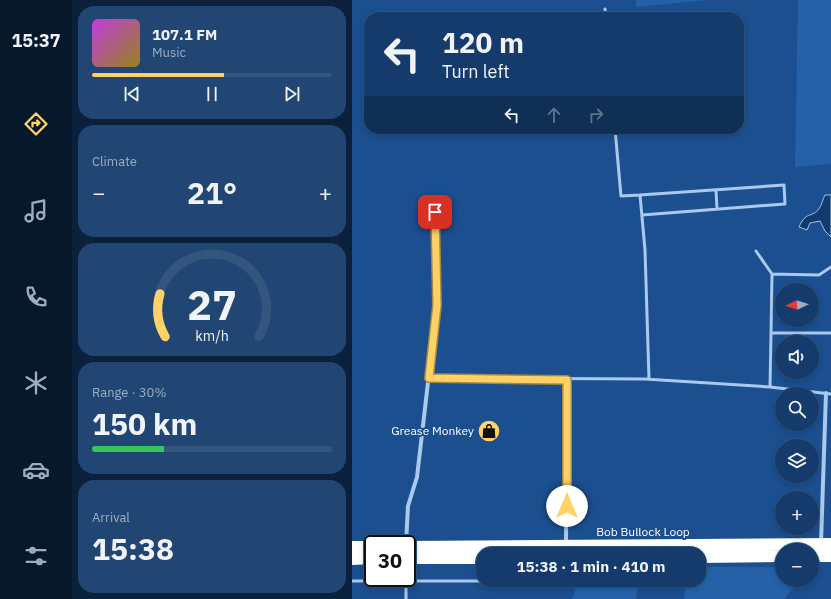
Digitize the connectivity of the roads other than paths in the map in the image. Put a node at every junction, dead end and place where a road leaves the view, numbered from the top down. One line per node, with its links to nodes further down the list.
1 (605, 9): 2 (lane)
2 (605, 12)
3 (615, 134): 5 (lane)
4 (716, 190): 5 (lane); 6 (lane); 6 (lane)
5 (640, 195): 8 (lane)
6 (717, 209): 8 (lane)
7 (435, 212): 14 (street)
8 (642, 215): 15 (lane)
9 (756, 251): 11 (lane)
10 (831, 267): 11 (lane)
11 (772, 274): 12 (lane)
12 (771, 333): 13 (lane); 17 (lane)
13 (831, 333)
14 (429, 378): 16 (lane); 19 (street)
15 (649, 379): 16 (lane); 17 (lane)
16 (567, 380): 23 (street)
17 (770, 387): 18 (lane)
18 (829, 394): 20 (street)
19 (407, 535)
20 (826, 544): 24 (highway, Bob Bullock Loop)
21 (416, 545): 22 (highway, Bob Bullock Loop)
22 (476, 547)
23 (568, 547)
24 (615, 547)
25 (775, 556): 28 (highway)
26 (819, 556): 27 (highway)
27 (831, 556)
28 (706, 557)
29 (364, 558): 32 (highway)
30 (416, 558): 31 (highway)
31 (476, 558)
32 (352, 559)
33 (416, 580): 34 (lane)
34 (476, 580)
35 (352, 581): 36 (lane)
36 (364, 581)
37 (406, 587): 38 (lane)
38 (406, 599)

